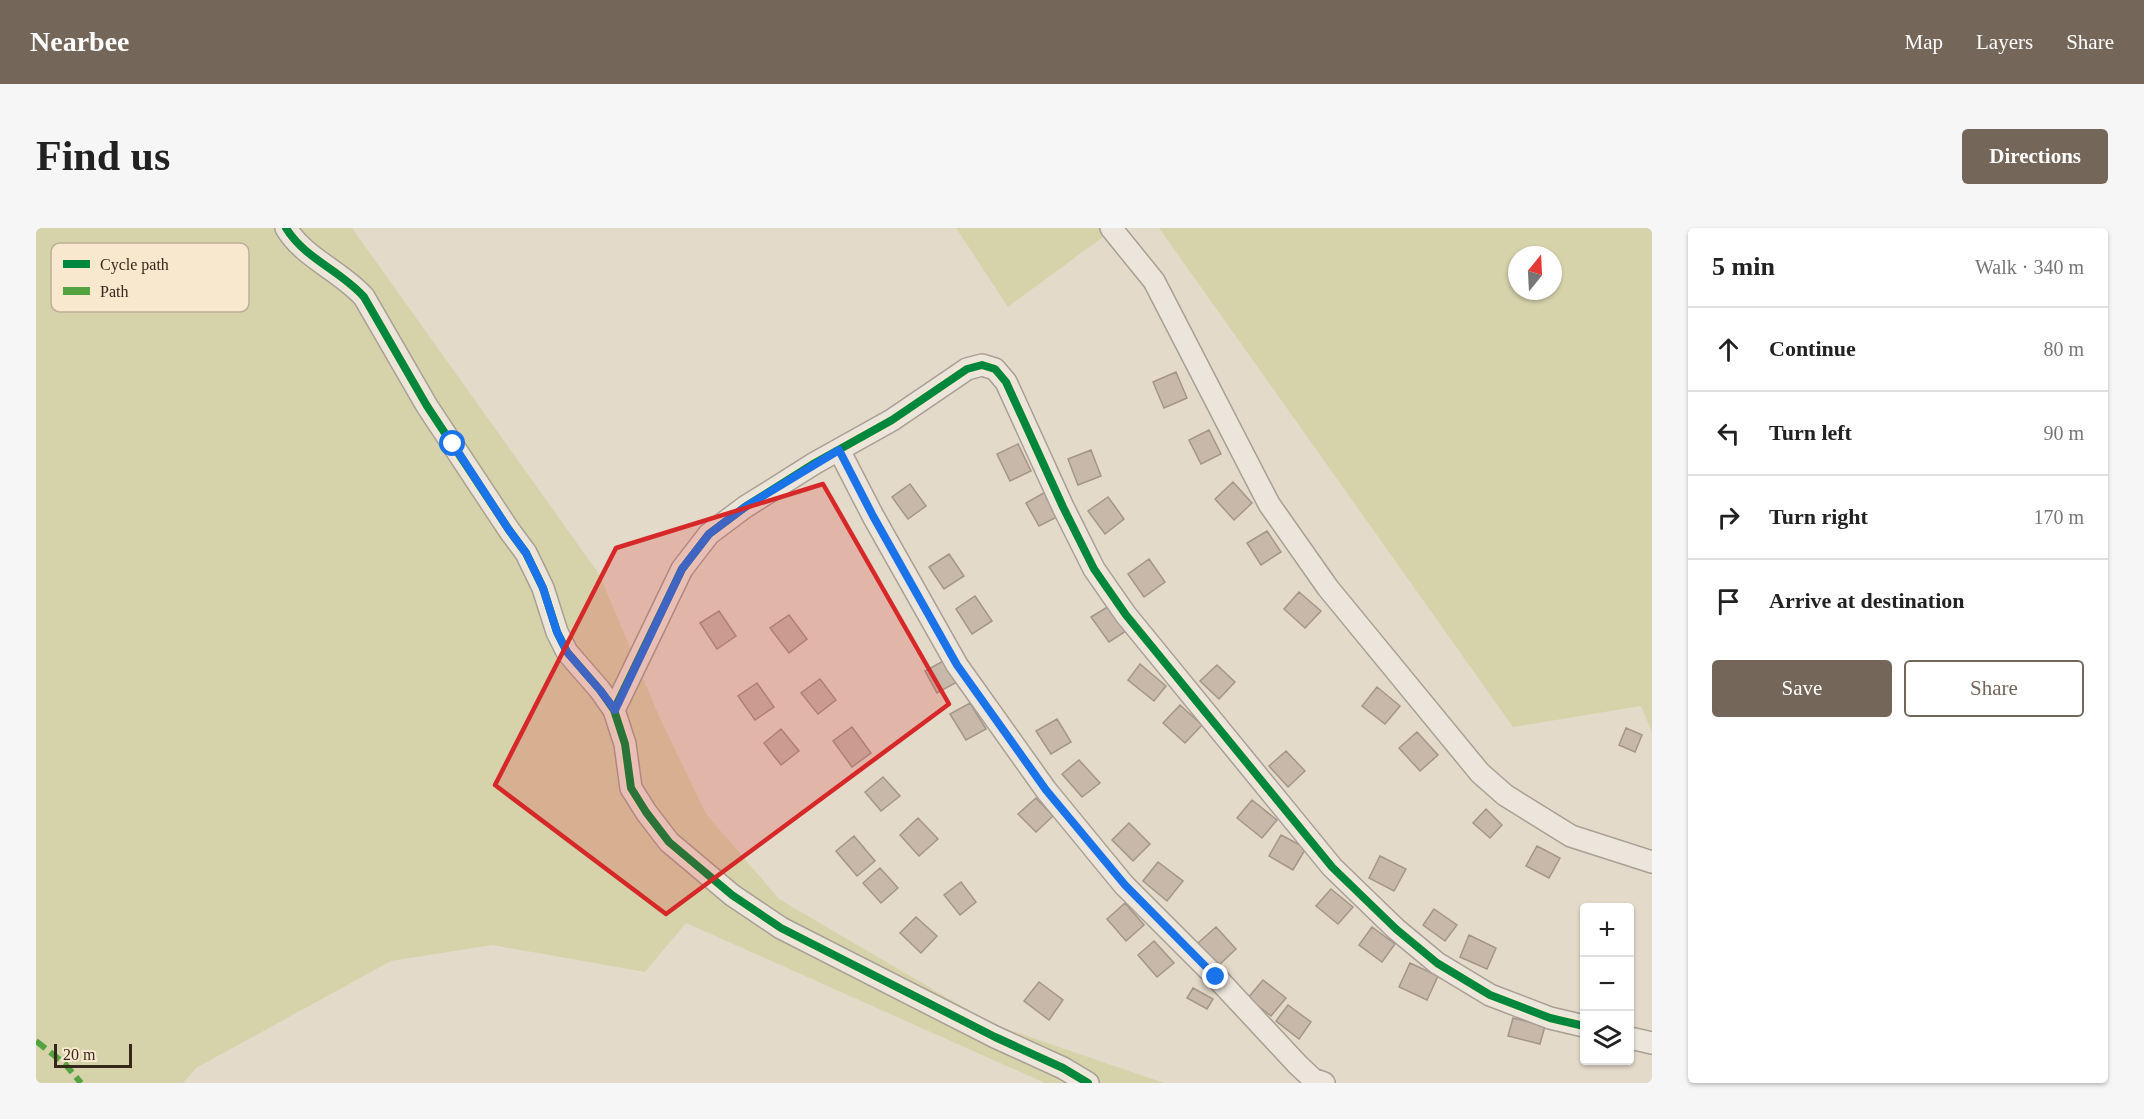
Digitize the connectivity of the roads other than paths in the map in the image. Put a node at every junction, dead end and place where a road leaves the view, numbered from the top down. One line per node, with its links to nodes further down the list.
1 (286, 228): 4 (street)
2 (1111, 228): 5 (street)
3 (839, 450): 4 (street); 6 (street); 10 (street)
4 (615, 710): 9 (street)
5 (1652, 862)
6 (1580, 1025)
7 (1634, 1039): 8 (street)
8 (1652, 1043)
9 (1088, 1083)
10 (1324, 1083)

